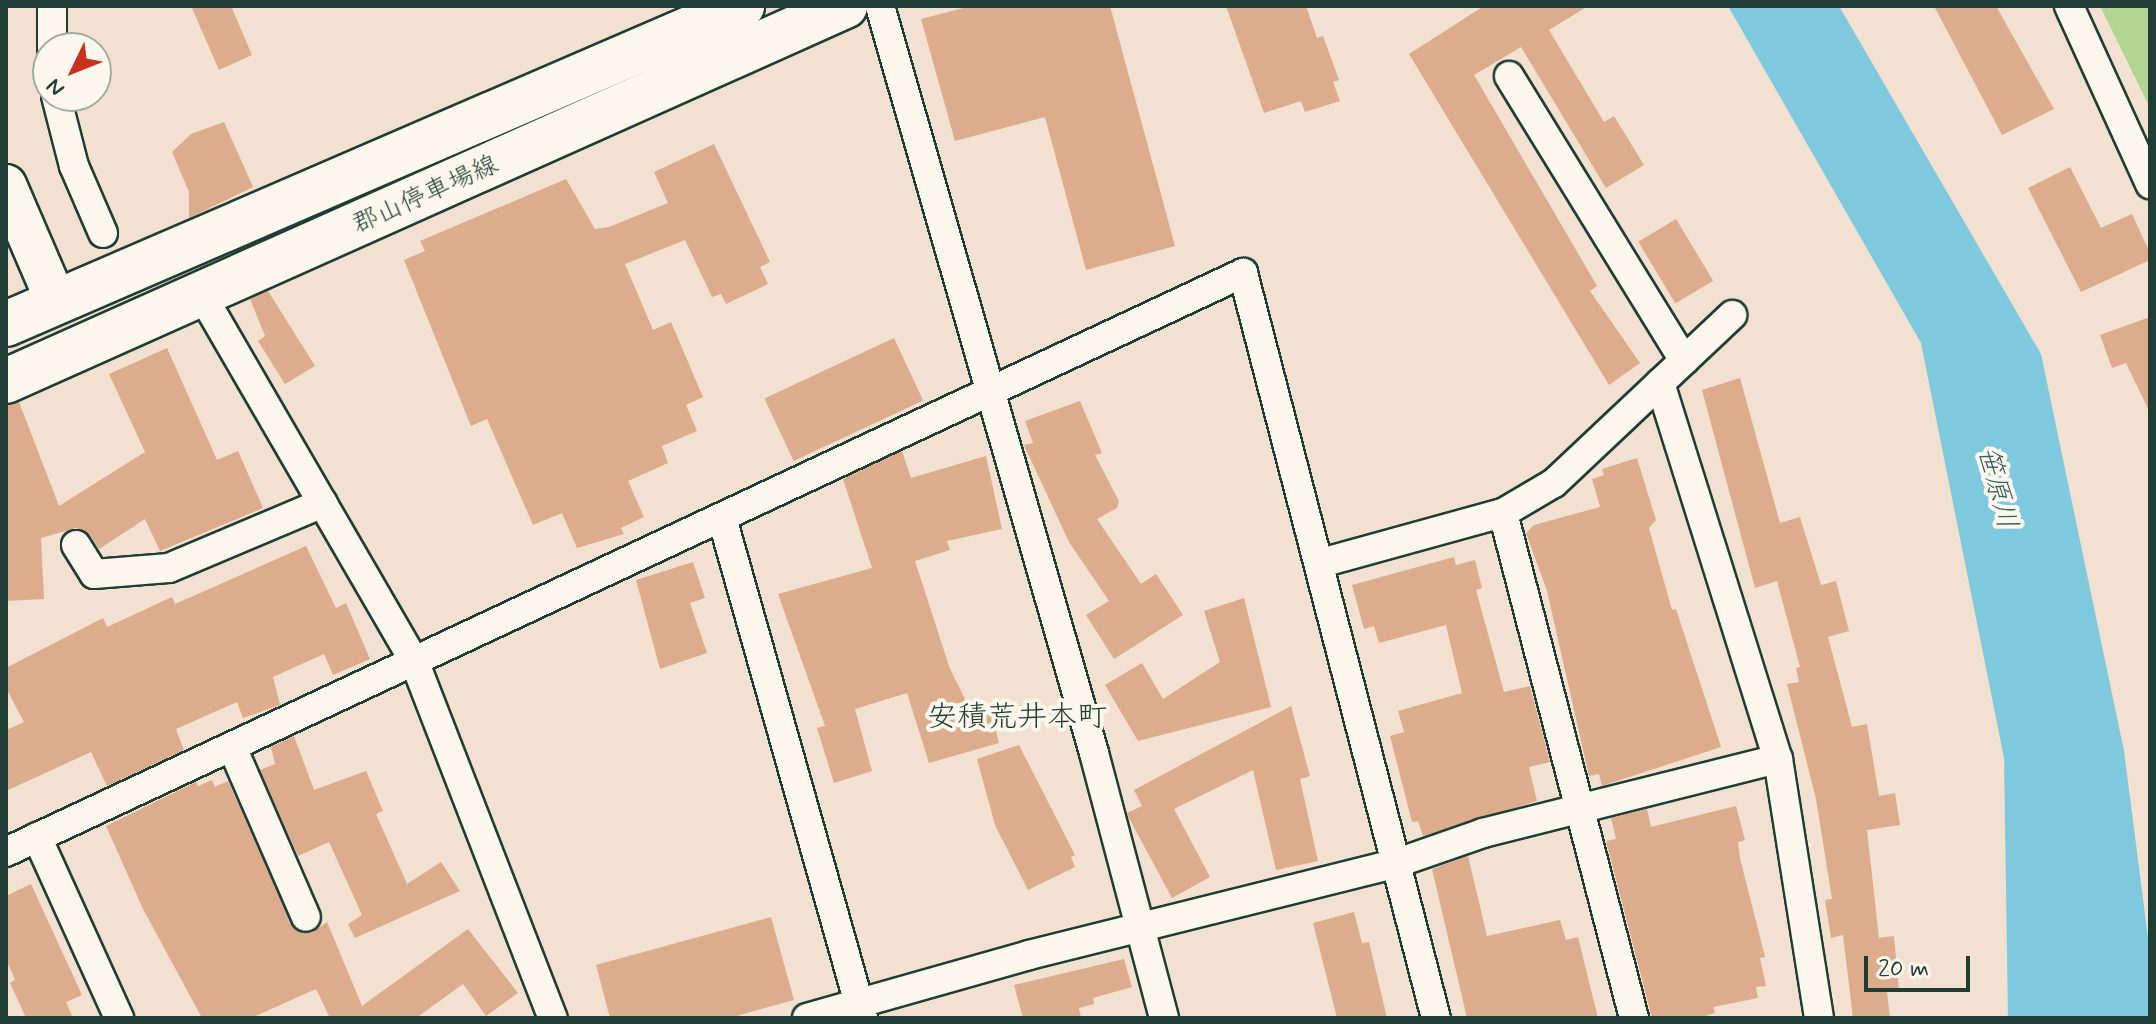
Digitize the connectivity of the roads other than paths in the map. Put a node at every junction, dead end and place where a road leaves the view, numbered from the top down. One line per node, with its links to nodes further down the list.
1 (52, 6): 6 (street)
2 (742, 6): 13 (main road, 郡山停車場線)
3 (845, 6): 12 (main road, 郡山停車場線)
4 (880, 6): 19 (street)
5 (2069, 6): 9 (street)
6 (52, 32)
7 (1509, 76): 16 (street)
8 (60, 112): 11 (street)
9 (2150, 184)
10 (6, 185): 13 (street)
11 (103, 233)
12 (203, 297): 17 (main road, 郡山停車場線); 20 (street)
13 (56, 301): 15 (main road, 郡山停車場線)
14 (1732, 315): 16 (street)
15 (6, 324)
16 (1684, 360): 18 (street)
17 (6, 381)
18 (1660, 383): 21 (street); 27 (street)
19 (988, 390): 22 (street); 24 (street); 33 (street)
20 (323, 503): 23 (street); 25 (street)
21 (1503, 513): 24 (street); 28 (street)
22 (722, 518): 25 (street); 34 (street)
23 (76, 545)
24 (1321, 563): 31 (street)
25 (415, 663): 26 (street); 36 (street)
26 (232, 747): 29 (street); 32 (street)
27 (1778, 759): 28 (street); 41 (street)
28 (1581, 810): 31 (street); 40 (street)
29 (37, 837): 30 (street); 35 (street)
30 (6, 852)
31 (1397, 863): 33 (street); 39 (street)
32 (306, 917)
33 (1139, 927): 34 (street); 38 (street)
34 (861, 1012): 37 (street)
35 (119, 1018)
36 (553, 1018)
37 (807, 1018)
38 (1164, 1018)
39 (1436, 1018)
40 (1634, 1018)
41 (1819, 1018)

